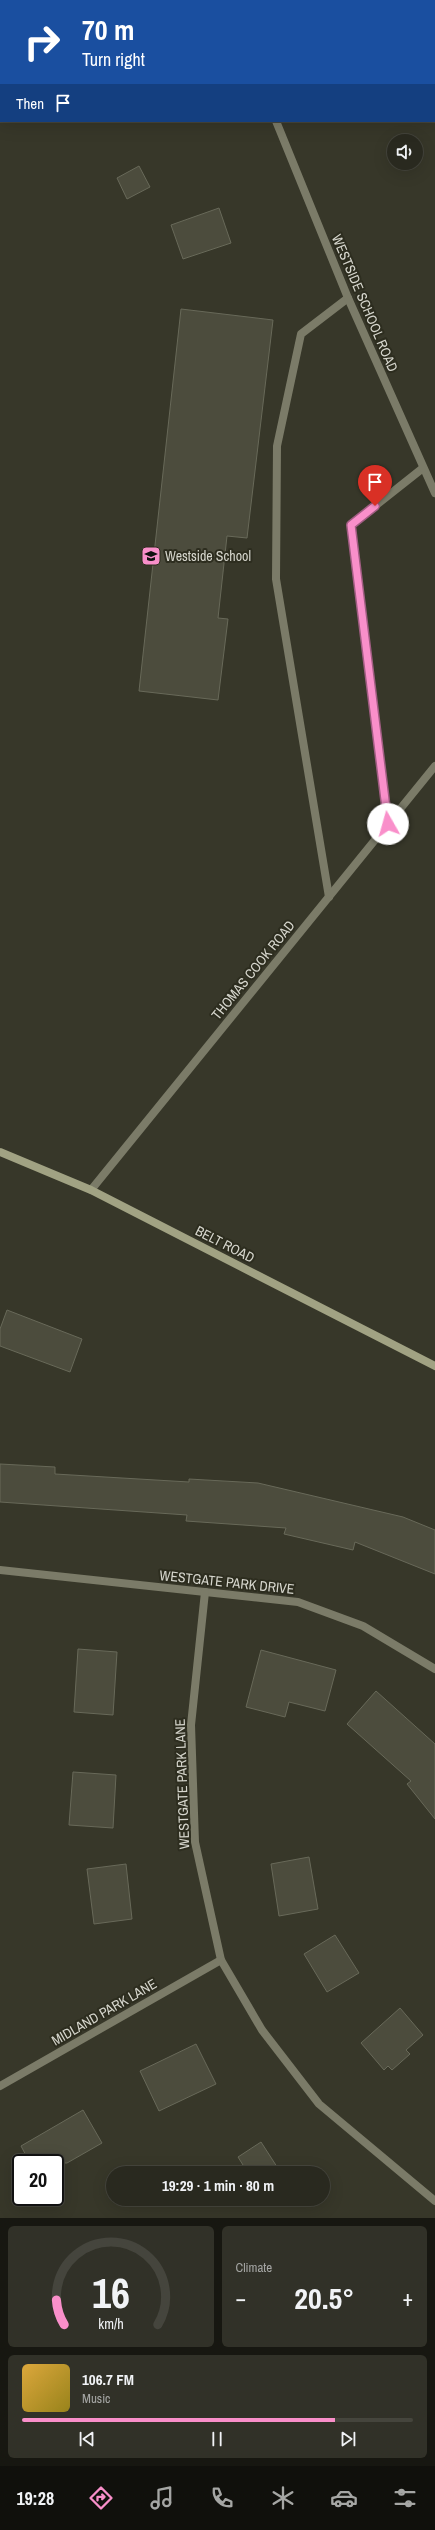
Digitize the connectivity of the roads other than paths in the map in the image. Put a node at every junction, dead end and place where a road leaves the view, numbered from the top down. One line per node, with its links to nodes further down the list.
1 (276, 122): 2 (street, WESTSIDE SCHOOL ROAD)
2 (348, 298): 3 (street, WESTSIDE SCHOOL ROAD); 7 (street)
3 (423, 468): 4 (street, WESTSIDE SCHOOL ROAD); 6 (street)
4 (435, 493)
5 (435, 766): 6 (street, THOMAS COOK ROAD)
6 (388, 824): 7 (street, THOMAS COOK ROAD)
7 (328, 897): 9 (street, THOMAS COOK ROAD)
8 (0, 1152): 9 (street, BELT ROAD)
9 (91, 1190): 10 (street, BELT ROAD)
10 (435, 1366)
11 (0, 1570): 12 (street, WESTGATE PARK DRIVE)
12 (205, 1592): 13 (street, WESTGATE PARK DRIVE); 14 (street, WESTGATE PARK LANE)
13 (435, 1669)
14 (221, 1960): 15 (street, MIDLAND PARK LANE); 16 (street, WESTGATE PARK LANE)
15 (0, 2086)
16 (435, 2201)

